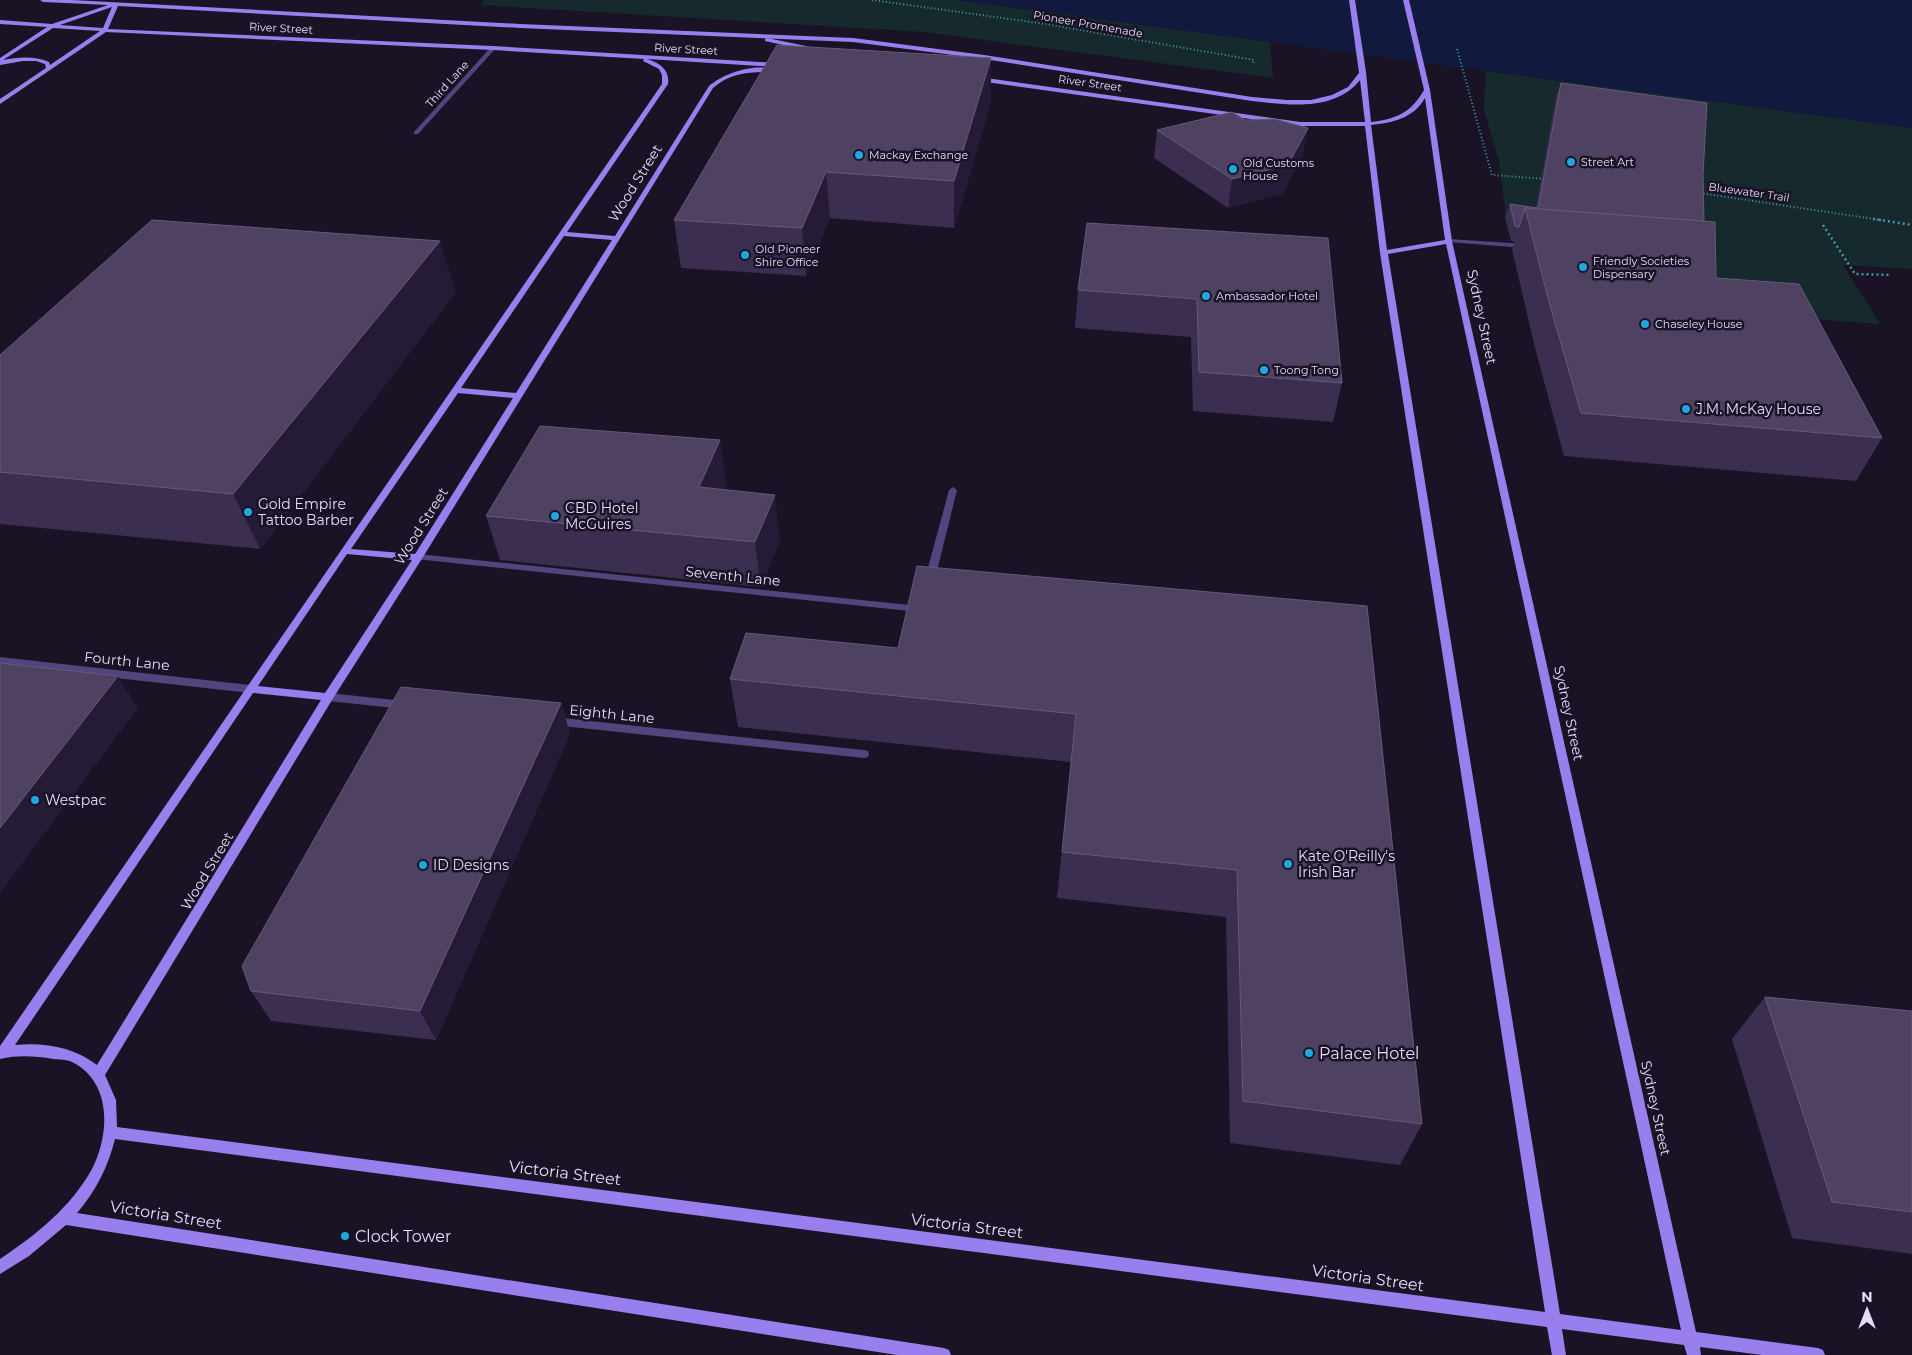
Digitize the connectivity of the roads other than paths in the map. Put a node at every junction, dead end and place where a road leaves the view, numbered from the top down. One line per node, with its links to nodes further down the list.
1 (43, 0): 4 (street, River Street)
2 (1352, 0): 15 (street)
3 (1406, 0): 17 (street, Sydney Street)
4 (116, 4): 6 (street); 7 (street); 8 (street, River Street)
5 (0, 22): 6 (street, River Street)
6 (52, 26): 7 (street, River Street); 12 (street)
7 (105, 30): 9 (street, River Street); 14 (street)
8 (749, 35): 10 (street); 15 (street, River Street)
9 (494, 48): 11 (street, River Street); 20 (lane, Third Lane)
10 (816, 49)
11 (612, 55): 13 (street, River Street); 21 (street, Wood Street)
12 (0, 62): 14 (street)
13 (786, 67): 22 (street, Wood Street)
14 (49, 68): 18 (street)
15 (1363, 72): 19 (street)
16 (973, 78): 19 (street, River Street)
17 (1427, 90): 19 (street, River Street); 23 (street, Sydney Street)
18 (0, 102)
19 (1368, 124): 25 (street)
20 (416, 133)
21 (562, 234): 22 (street); 26 (street, Wood Street)
22 (616, 238): 27 (street, Wood Street)
23 (1449, 241): 24 (lane); 25 (street); 43 (street, Sydney Street)
24 (1538, 247)
25 (1384, 253): 42 (street)
26 (455, 390): 27 (street); 29 (street, Wood Street)
27 (518, 396): 30 (street, Wood Street)
28 (953, 490): 30 (lane, Seventh Lane)
29 (344, 551): 30 (street); 32 (street, Wood Street)
30 (418, 557): 33 (street, Wood Street)
31 (0, 661): 32 (lane, Fourth Lane)
32 (250, 689): 33 (street); 37 (street, Wood Street)
33 (328, 697): 34 (lane); 38 (street, Wood Street)
34 (413, 706)
35 (541, 720): 36 (lane, Eighth Lane)
36 (864, 754)
37 (2, 1053): 38 (street)
38 (98, 1075): 39 (street)
39 (111, 1132): 40 (street); 42 (street, Victoria Street)
40 (64, 1218): 41 (street); 44 (street, Victoria Street)
41 (0, 1267)
42 (1554, 1320): 43 (street, Victoria Street); 45 (street)
43 (1690, 1337): 46 (street, Sydney Street); 47 (street, Victoria Street)
44 (944, 1355)
45 (1559, 1355)
46 (1694, 1355)
47 (1818, 1355)

